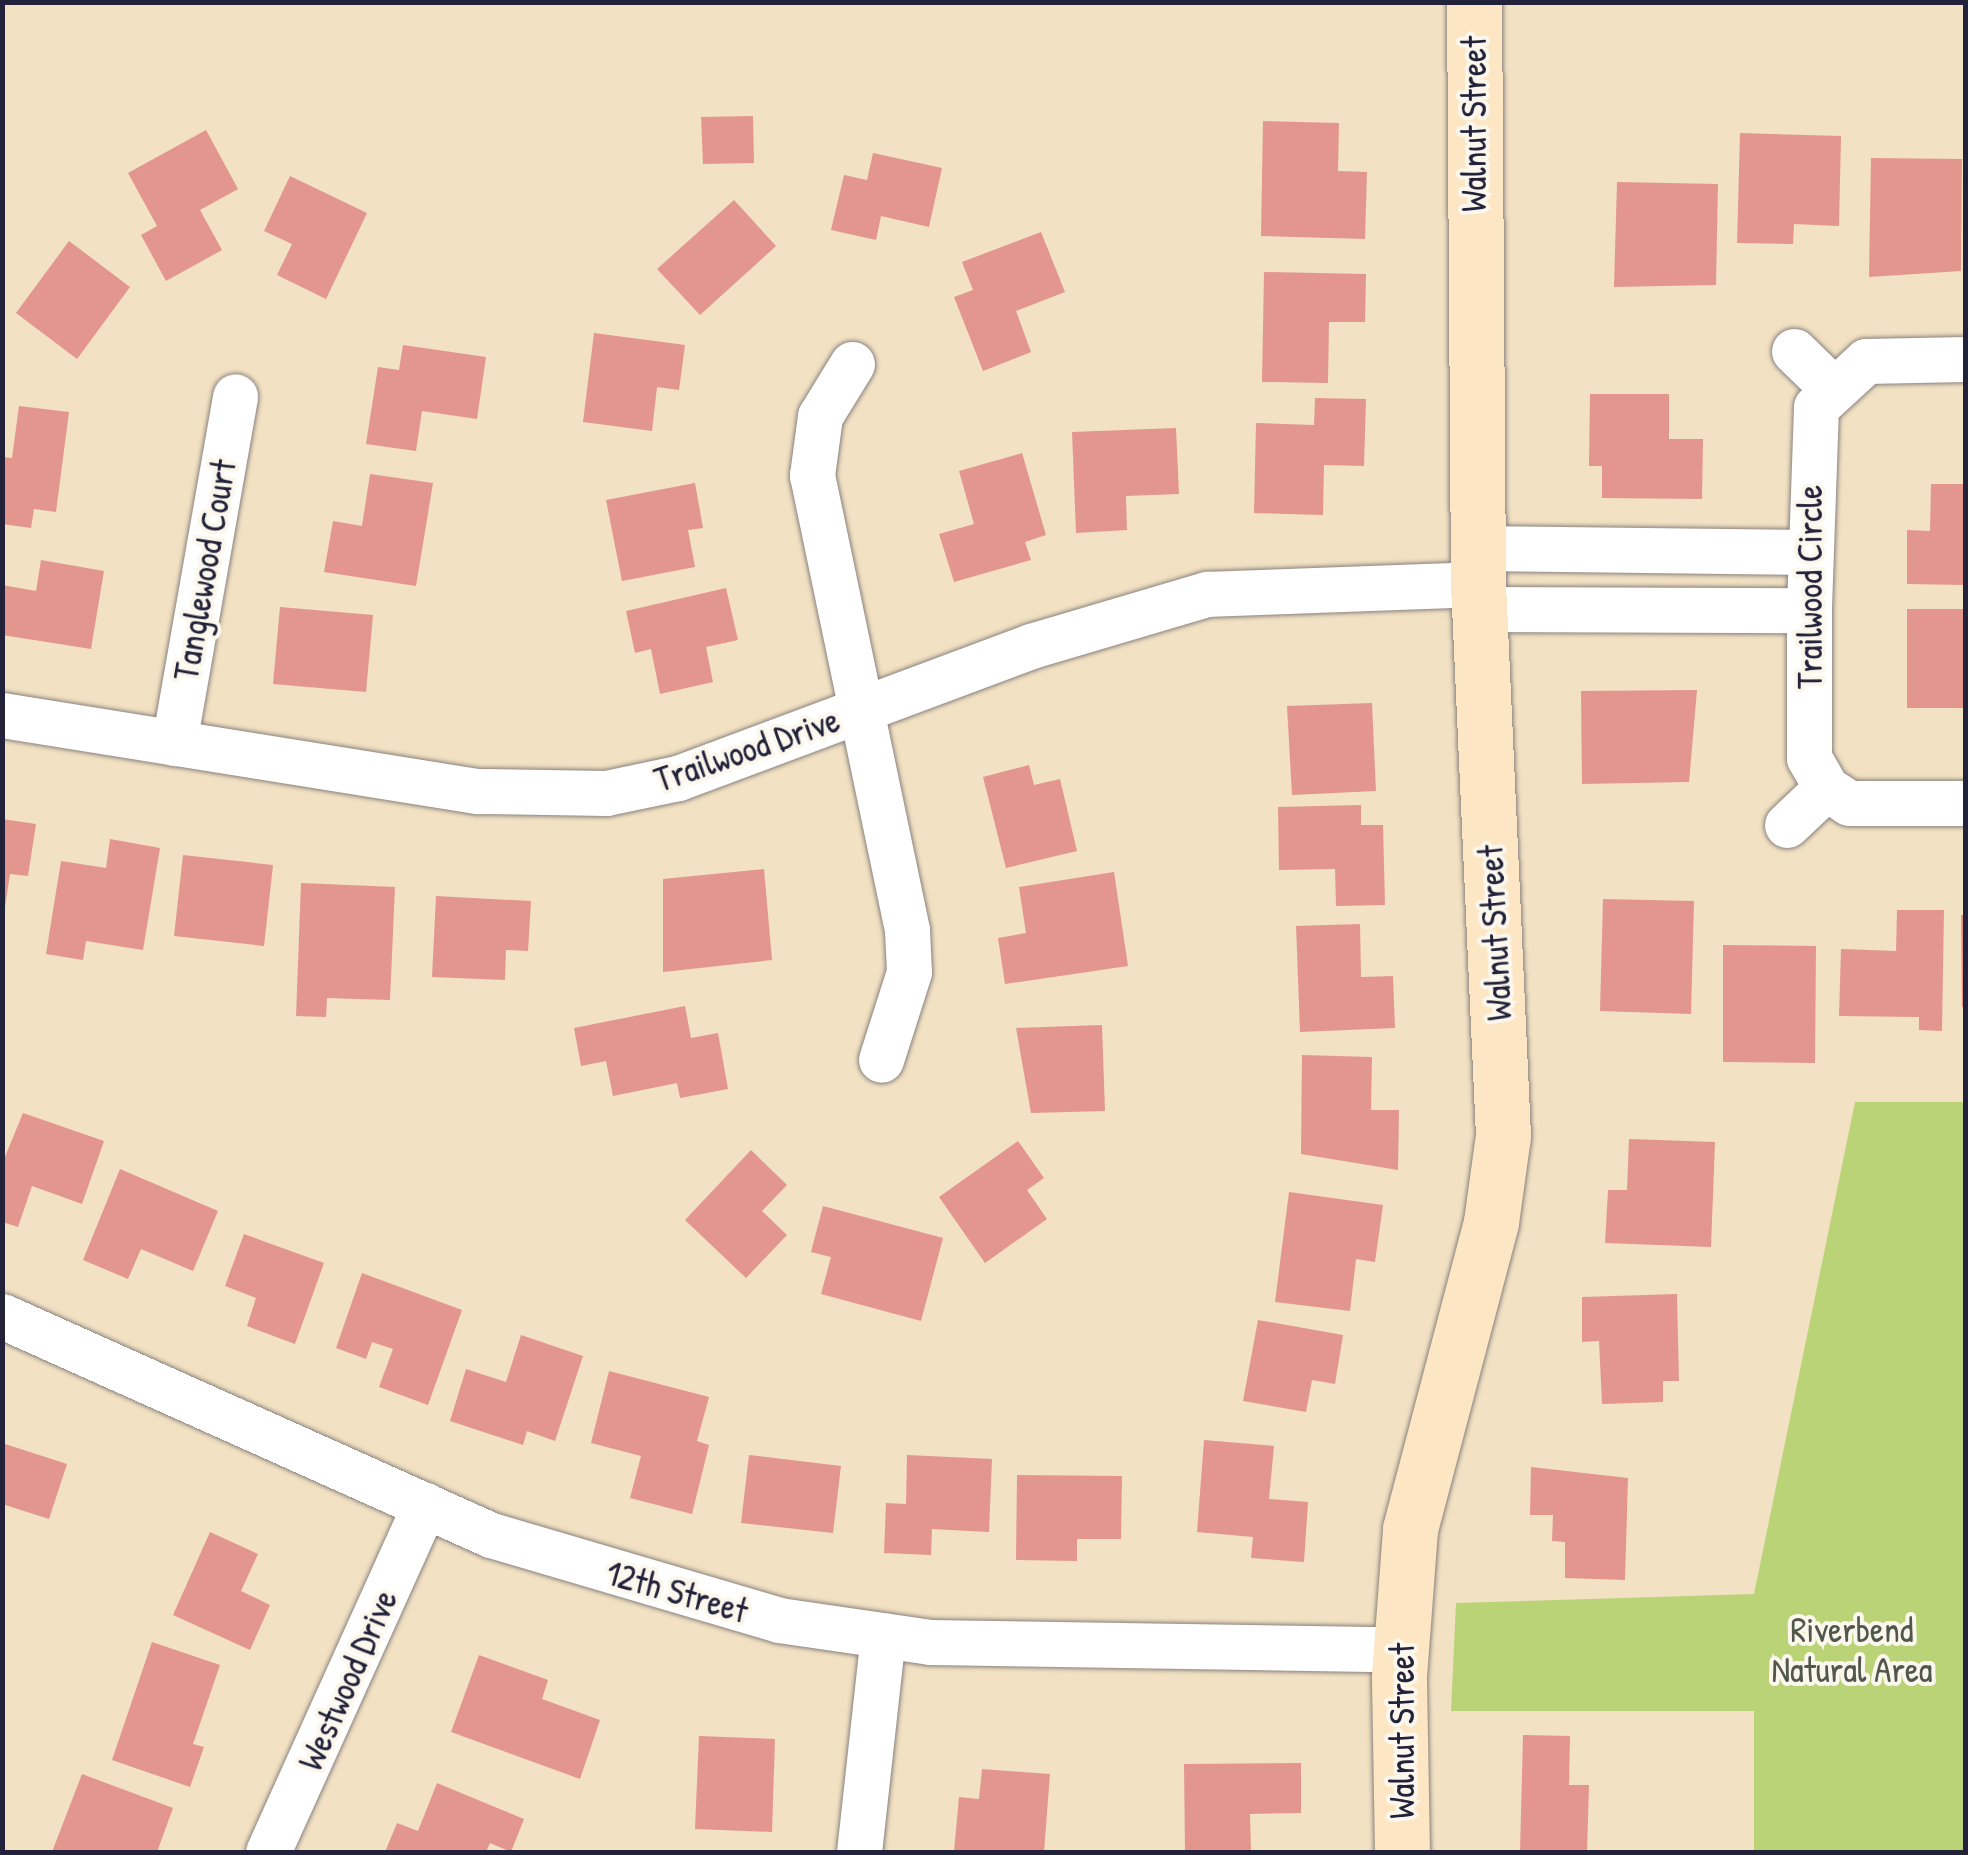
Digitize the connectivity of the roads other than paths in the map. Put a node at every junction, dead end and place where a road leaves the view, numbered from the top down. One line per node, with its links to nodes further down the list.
1 (1474, 2): 8 (street, Walnut Street)
2 (1794, 351): 5 (street)
3 (1966, 359): 5 (street)
4 (852, 364): 10 (street)
5 (1832, 388): 7 (street, Trailwood Circle)
6 (236, 396): 12 (street, Tanglewood Court)
7 (1810, 552): 8 (street); 9 (street, Trailwood Circle)
8 (1478, 580): 9 (street); 10 (street, Trailwood Drive); 20 (street, Walnut Street)
9 (1809, 610): 13 (street, Trailwood Circle)
10 (858, 712): 12 (street, Trailwood Drive); 16 (street)
11 (2, 715): 12 (street, Trailwood Drive)
12 (174, 743)
13 (1826, 788): 14 (street); 15 (street)
14 (1966, 803)
15 (1787, 826)
16 (882, 1060)
17 (2, 1316): 18 (street, 12th Street)
18 (425, 1505): 19 (street, 12th Street); 21 (street, Westwood Drive)
19 (883, 1636): 20 (street, 12th Street); 22 (street)
20 (1401, 1649): 23 (street, Walnut Street)
21 (268, 1852)
22 (859, 1852)
23 (1402, 1852)

